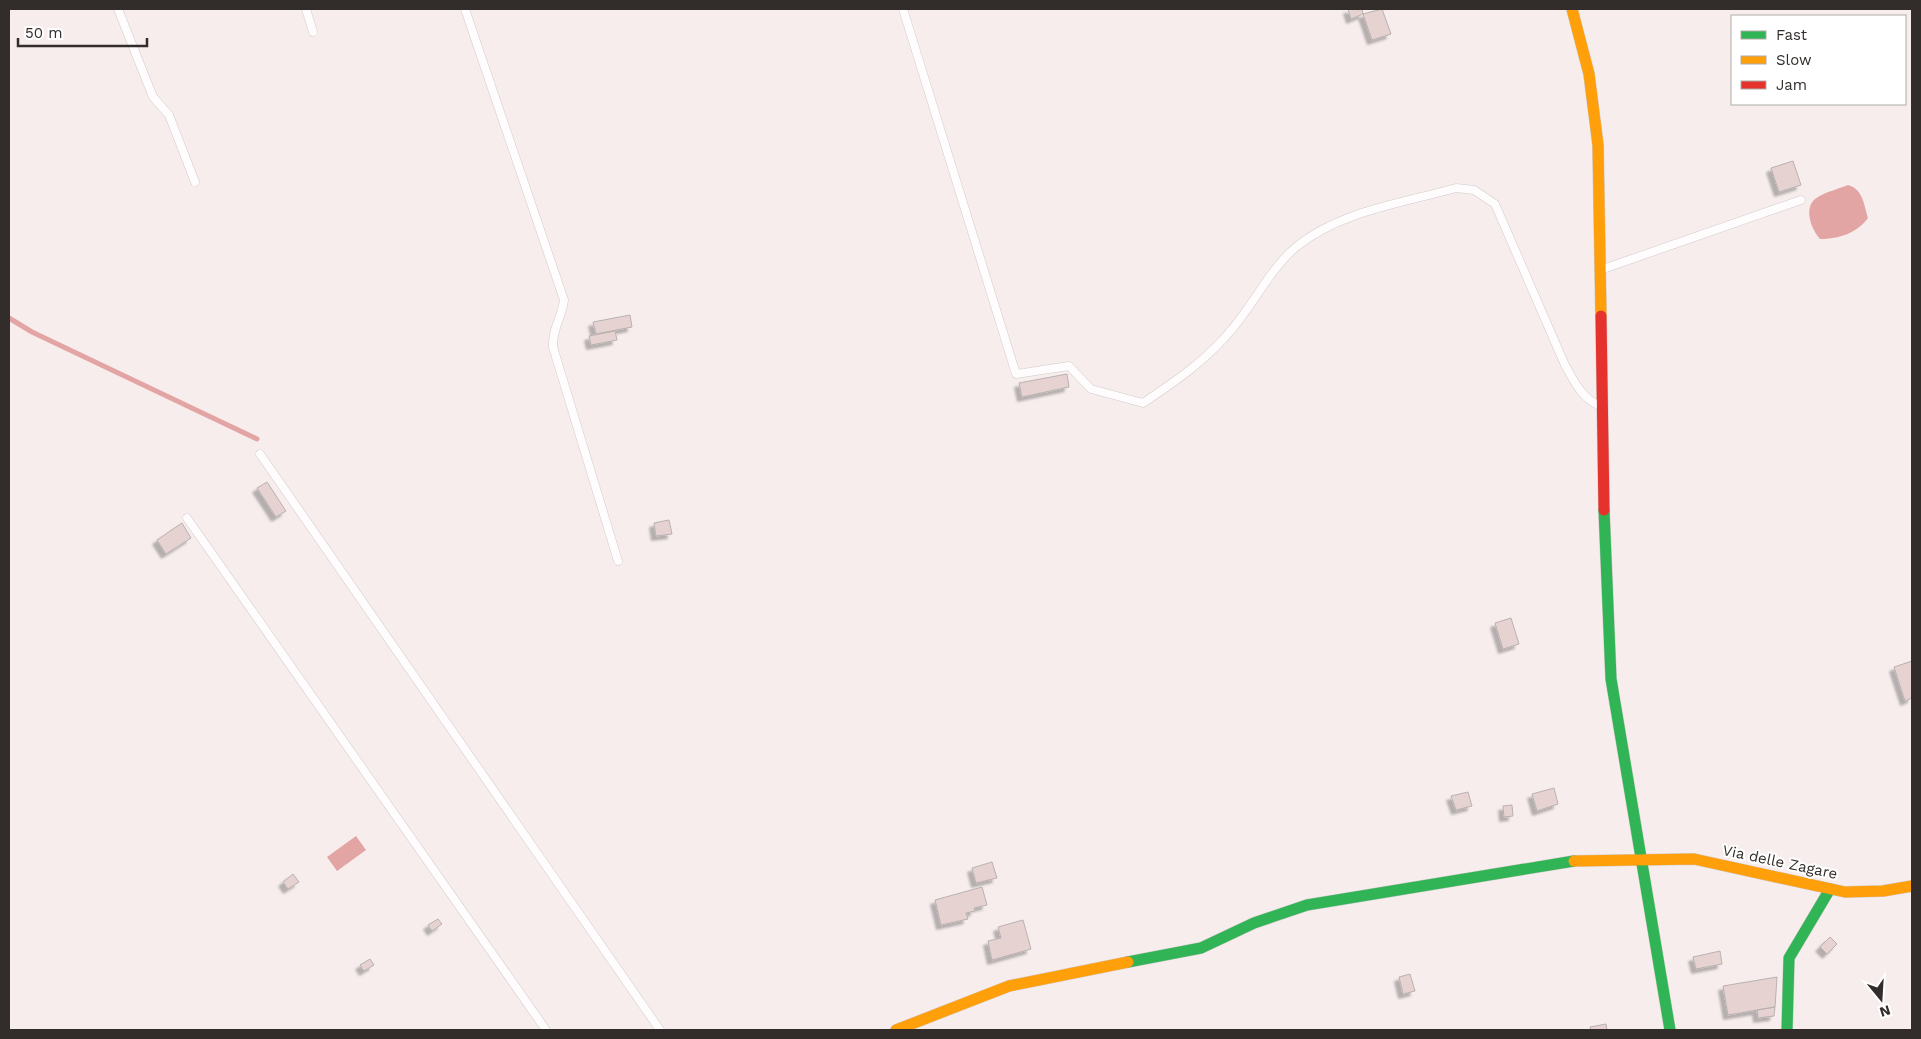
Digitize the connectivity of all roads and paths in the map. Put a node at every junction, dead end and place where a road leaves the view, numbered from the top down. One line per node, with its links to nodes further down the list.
1 (118, 9): 7 (lane)
2 (306, 9): 6 (lane)
3 (465, 9): 13 (lane)
4 (903, 9): 10 (lane)
5 (1572, 9): 9 (street)
6 (314, 32)
7 (195, 182)
8 (1801, 200): 9 (lane)
9 (1601, 269): 10 (street)
10 (1603, 406): 14 (street)
11 (260, 454): 18 (lane)
12 (187, 518): 17 (lane)
13 (618, 562)
14 (1641, 858): 16 (street, Via delle Zagare); 19 (street, Via delle Zagare); 20 (street)
15 (1912, 886): 16 (street, Via delle Zagare)
16 (1830, 889): 21 (street)
17 (546, 1030)
18 (660, 1030)
19 (896, 1030)
20 (1670, 1030)
21 (1787, 1030)

